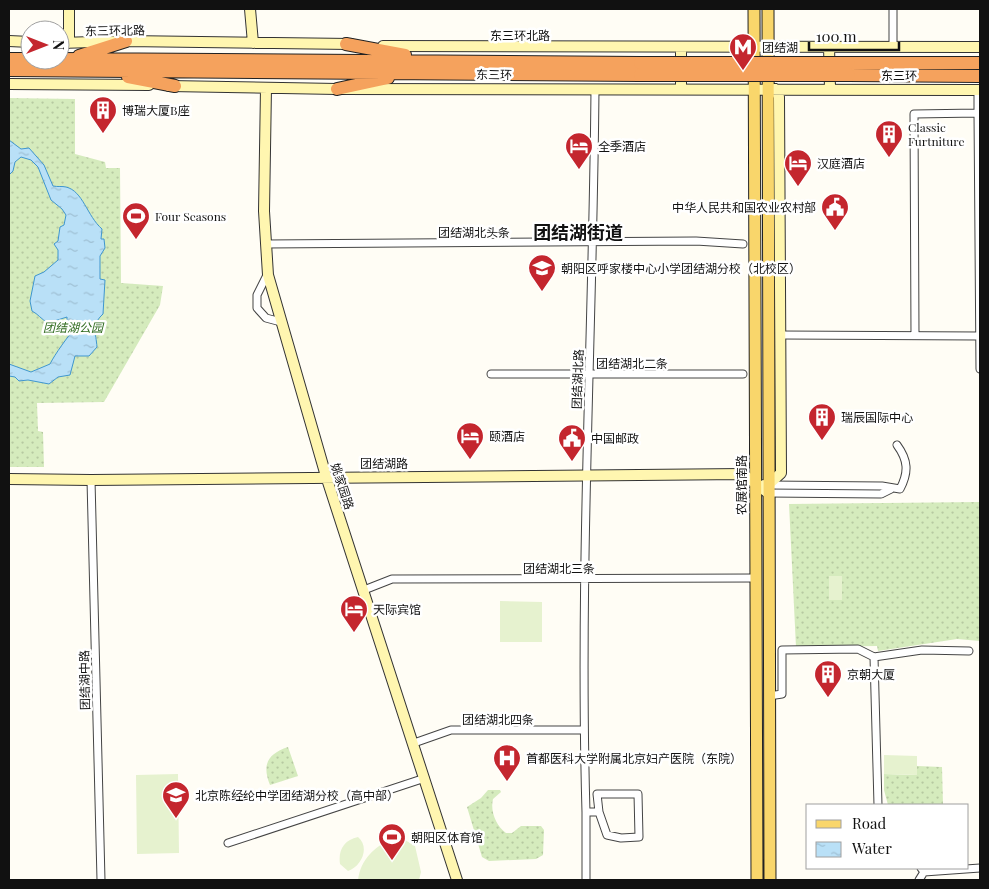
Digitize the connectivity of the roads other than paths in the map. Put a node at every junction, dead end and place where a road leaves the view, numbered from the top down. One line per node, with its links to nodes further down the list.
1 (250, 9): 6 (street)
2 (754, 9): 9 (main road, 农展馆南路)
3 (768, 9): 10 (main road)
4 (893, 9): 13 (street)
5 (126, 41): 6 (street, 东三环北路); 7 (street, 东三环北路); 15 (highway)
6 (253, 42): 8 (street, 东三环北路)
7 (70, 43)
8 (346, 44): 12 (street, 东三环北路); 17 (highway)
9 (754, 46): 10 (street, 东三环北路); 12 (street, 东三环北路); 33 (main road, 农展馆南路)
10 (768, 46): 11 (street, 东三环北路); 34 (main road)
11 (829, 46): 13 (street, 东三环北路); 35 (street)
12 (681, 47): 32 (street)
13 (893, 47): 14 (street, 东三环北路)
14 (980, 47)
15 (70, 58)
16 (70, 60): 17 (highway, 东三环)
17 (437, 61): 19 (highway, 东三环)
18 (980, 63): 20 (highway, 东三环)
19 (640, 69): 20 (highway, 东三环, bridge); 24 (highway, 东三环)
20 (849, 69): 26 (highway, 东三环)
21 (9, 70): 22 (highway, 东三环)
22 (48, 71): 23 (highway, 东三环); 25 (highway)
23 (96, 71): 24 (highway, 东三环); 28 (highway)
24 (414, 72): 30 (highway)
25 (9, 76)
26 (980, 76)
27 (9, 84): 28 (street)
28 (175, 86): 29 (street)
29 (266, 88): 30 (street); 40 (street, 姚家园路)
30 (337, 88): 31 (street)
31 (595, 89): 32 (street); 39 (street, 团结湖北路)
32 (681, 89): 33 (street)
33 (753, 89): 34 (street); 56 (main road, 农展馆南路)
34 (772, 89): 35 (street); 44 (street); 57 (main road)
35 (830, 89): 36 (street)
36 (979, 90): 37 (street)
37 (978, 113): 38 (street); 45 (street)
38 (980, 237): 46 (street)
39 (594, 243): 40 (street, 团结湖北头条); 41 (street, 团结湖北头条); 50 (street, 团结湖北路)
40 (266, 244): 42 (street, 姚家园路)
41 (743, 244)
42 (268, 273): 43 (street, 姚家园路); 43 (street)
43 (281, 322): 53 (street, 姚家园路)
44 (781, 335): 45 (street); 57 (street)
45 (915, 335): 46 (street)
46 (979, 336): 47 (street)
47 (980, 369)
48 (491, 374): 50 (street, 团结湖北二条)
49 (743, 374): 50 (street, 团结湖北二条)
50 (588, 375): 52 (street, 团结湖北路)
51 (897, 445): 57 (street)
52 (585, 474): 53 (street, 团结湖路); 56 (street, 团结湖路); 59 (street, 团结湖北路)
53 (326, 476): 55 (street, 团结湖路); 60 (street, 姚家园路)
54 (9, 479): 55 (street, 团结湖路)
55 (90, 480): 73 (street, 团结湖中路)
56 (755, 484): 57 (street, 团结湖路); 58 (main road, 农展馆南路)
57 (768, 489): 63 (main road)
58 (755, 578): 59 (street, 团结湖北三条); 76 (main road, 农展馆南路)
59 (584, 580): 60 (street, 团结湖北三条); 64 (street, 团结湖北路)
60 (364, 590): 65 (street, 姚家园路)
61 (969, 651): 62 (street)
62 (874, 657): 63 (street); 67 (street)
63 (769, 696): 77 (main road)
64 (584, 730): 65 (street, 团结湖北四条); 68 (street, 团结湖北路)
65 (414, 742): 66 (street, 姚家园路)
66 (424, 778): 70 (street); 74 (street, 姚家园路)
67 (878, 804)
68 (586, 812): 69 (street); 75 (street, 团结湖北路)
69 (599, 812): 69 (street)
70 (228, 843)
71 (952, 869): 72 (street)
72 (923, 870): 78 (street)
73 (100, 880)
74 (457, 880)
75 (586, 880)
76 (756, 880)
77 (770, 880)
78 (919, 880)

